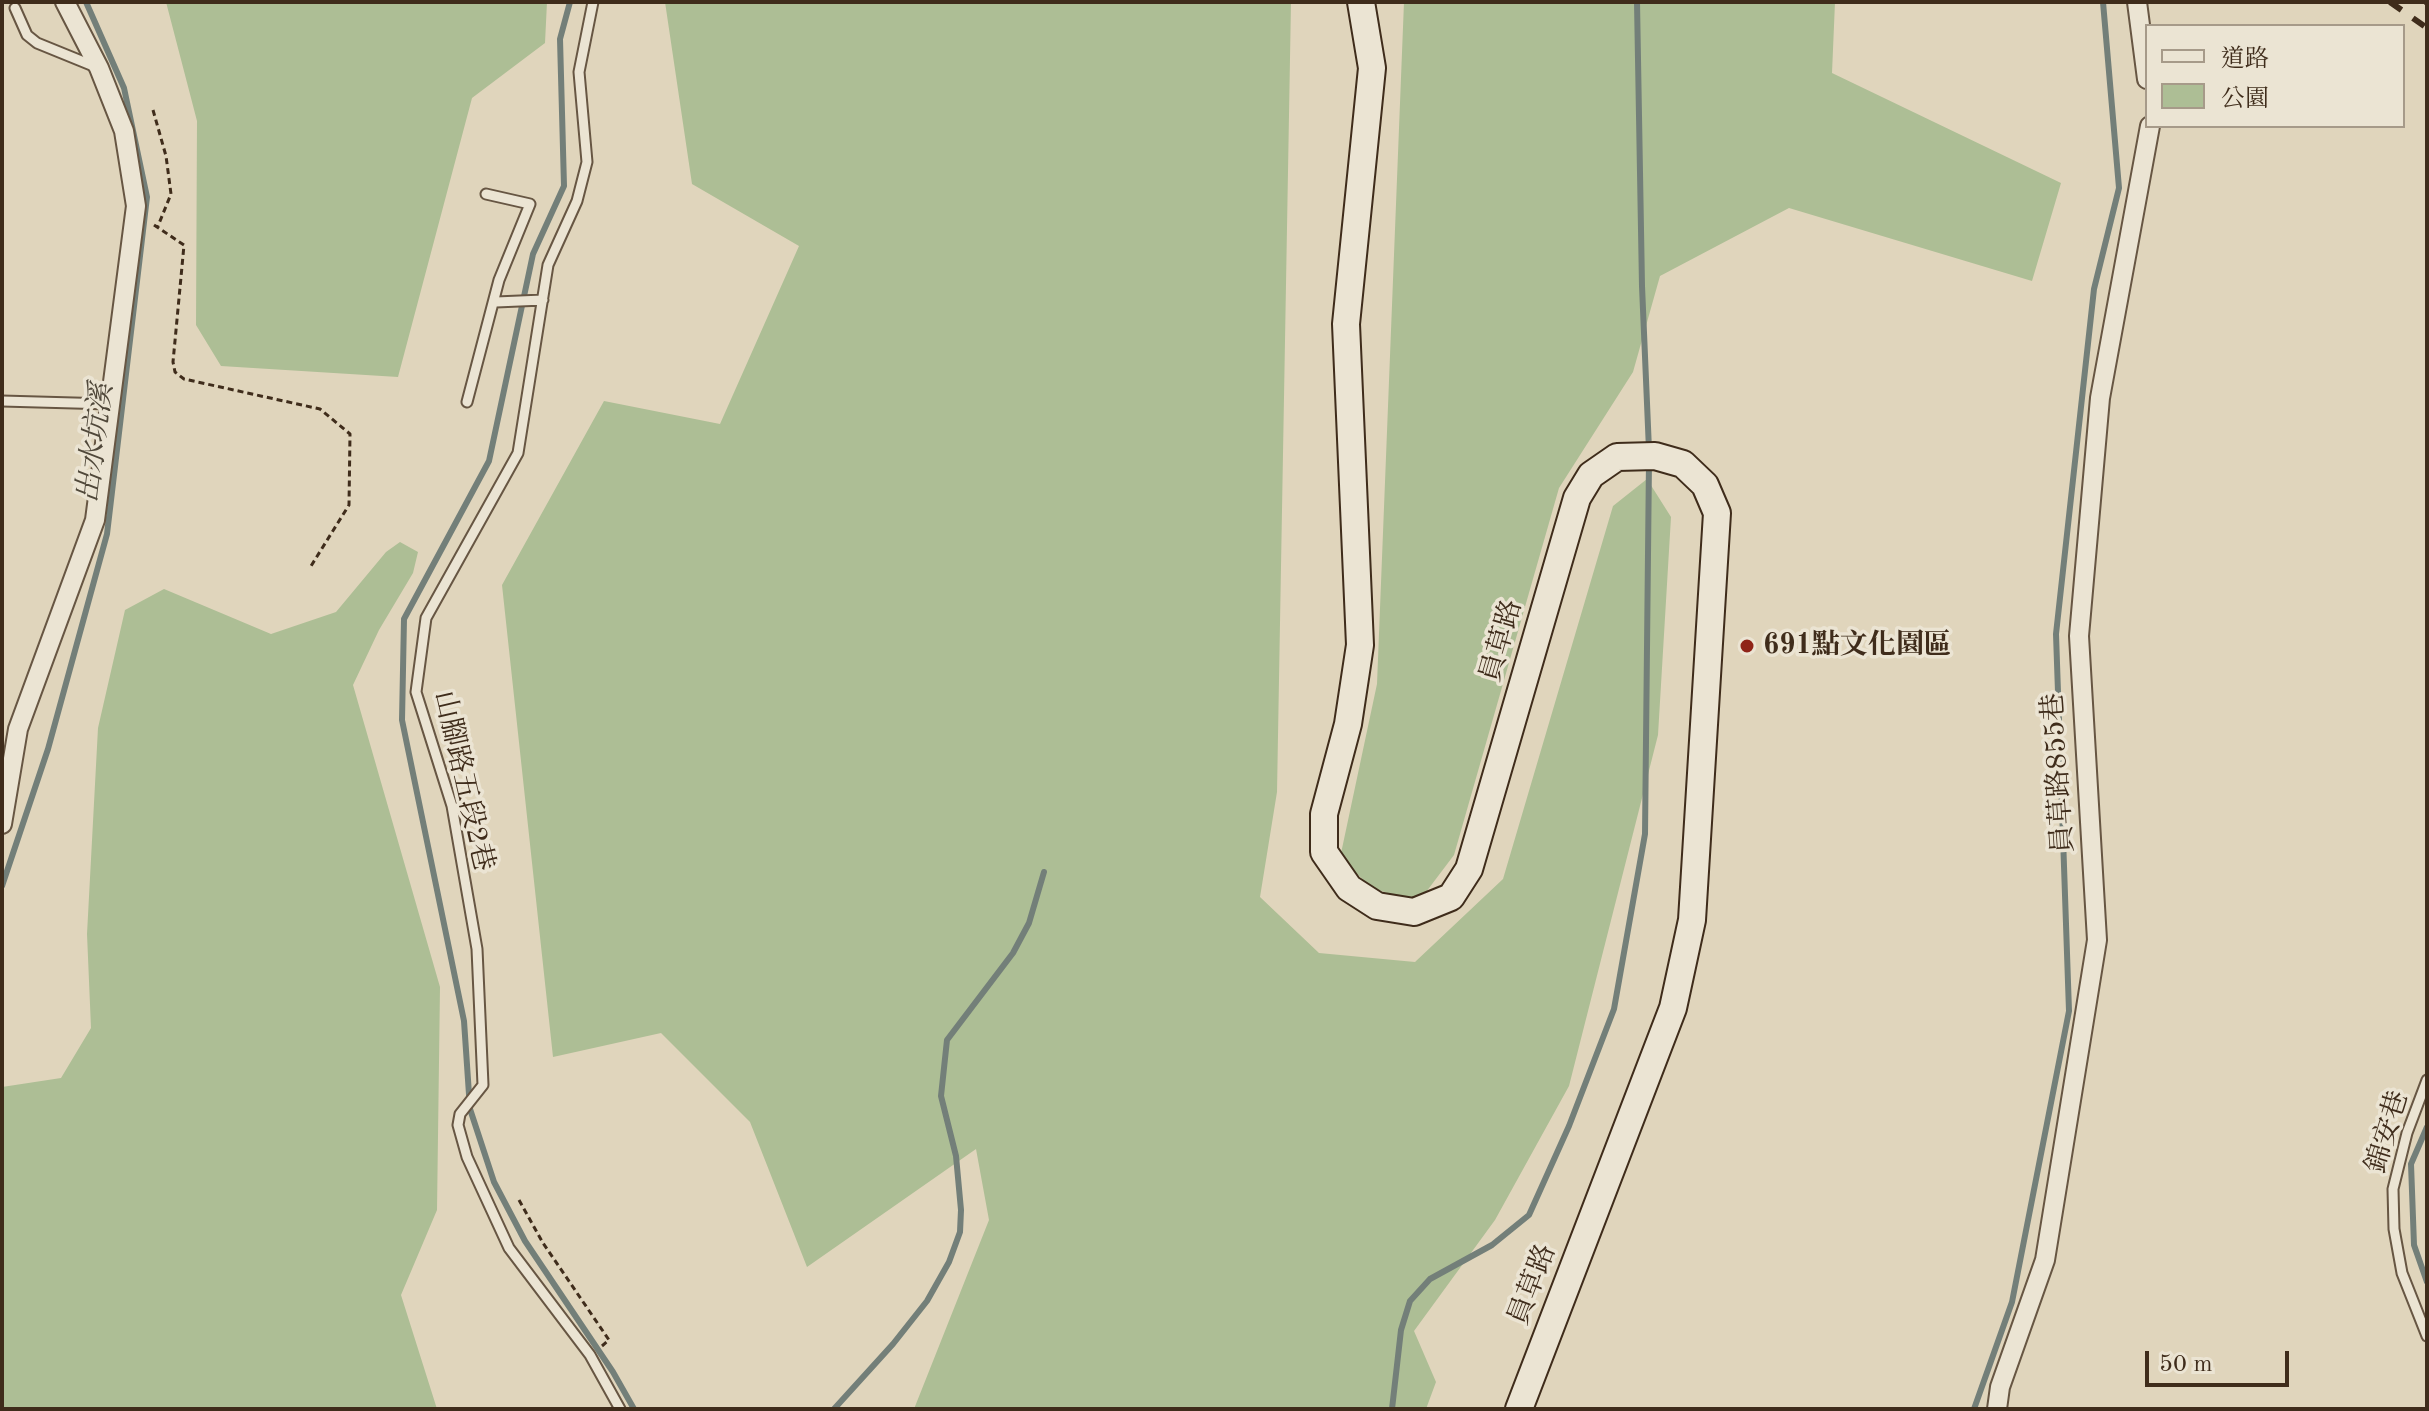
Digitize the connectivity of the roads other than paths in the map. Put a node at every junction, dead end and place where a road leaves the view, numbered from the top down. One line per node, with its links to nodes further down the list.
1 (65, 2): 7 (street)
2 (593, 2): 10 (lane, 山腳路五段2巷)
3 (1361, 2): 19 (main road, 員草路)
4 (2137, 2): 6 (street)
5 (15, 8): 7 (lane)
6 (2145, 64)
7 (99, 68): 14 (street)
8 (2150, 128): 20 (street, 員草路855巷)
9 (486, 194): 11 (lane)
10 (543, 300): 11 (lane); 18 (lane, 山腳路五段2巷)
11 (496, 302): 13 (lane)
12 (2, 401): 14 (lane)
13 (467, 402)
14 (110, 404): 15 (street)
15 (2, 824)
16 (2427, 1080): 17 (lane, 錦安巷)
17 (2427, 1336)
18 (620, 1409)
19 (1519, 1409)
20 (1997, 1409)

